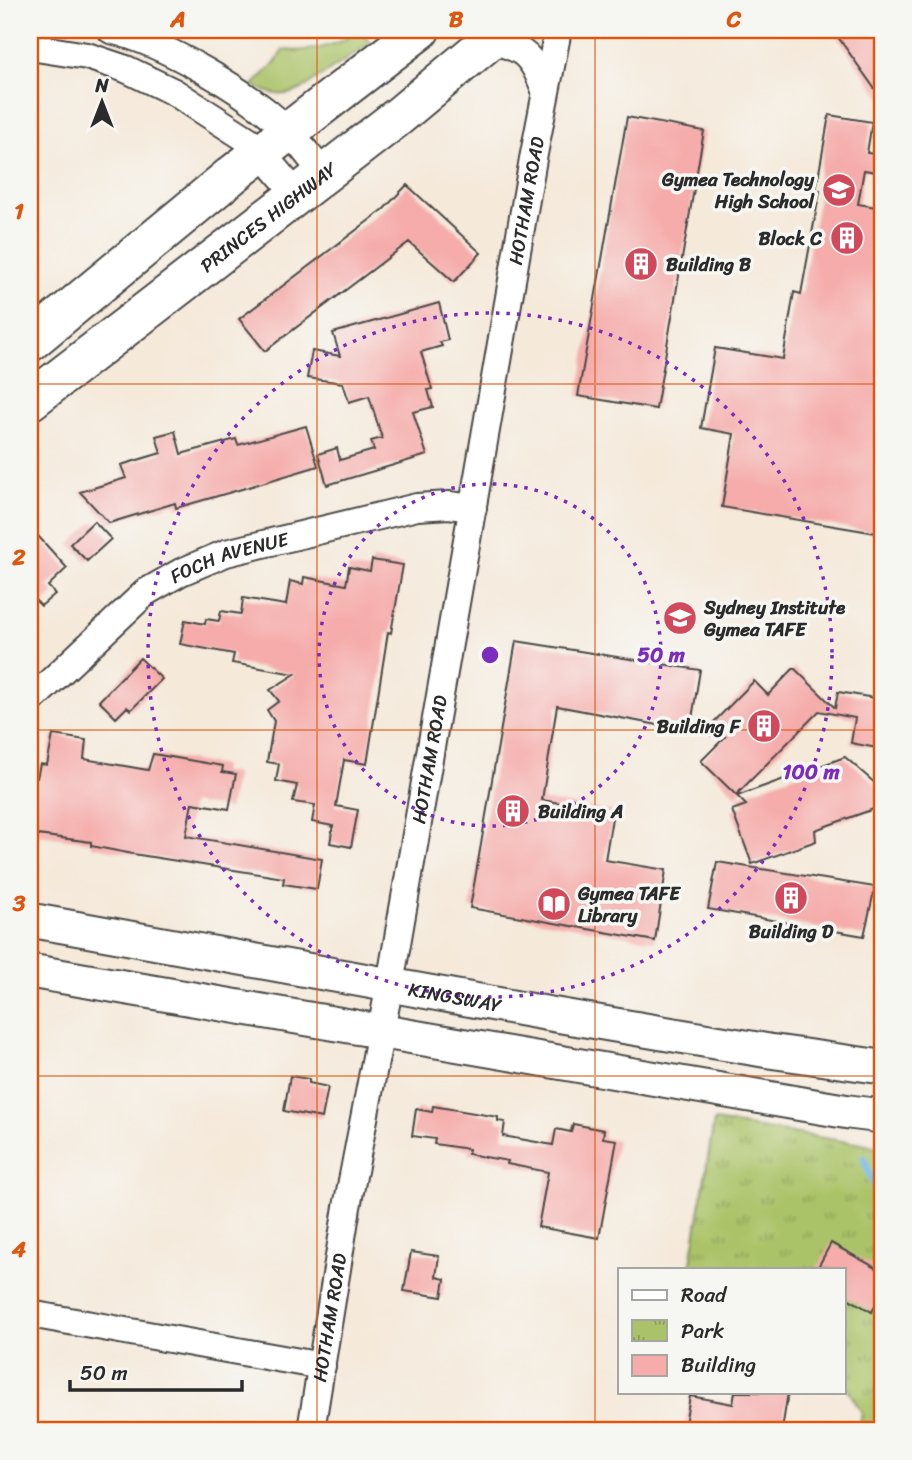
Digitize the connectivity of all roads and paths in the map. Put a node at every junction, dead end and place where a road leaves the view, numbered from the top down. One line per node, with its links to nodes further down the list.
1 (111, 30): 7 (street)
2 (420, 30): 7 (highway)
3 (558, 30): 6 (street, HOTHAM ROAD)
4 (496, 35): 6 (street); 8 (highway, PRINCES HIGHWAY)
5 (30, 47): 7 (street)
6 (545, 90): 11 (street, HOTHAM ROAD)
7 (276, 143): 8 (street); 9 (highway)
8 (310, 184): 10 (highway, PRINCES HIGHWAY)
9 (30, 342)
10 (30, 401)
11 (473, 508): 12 (street, FOCH AVENUE); 15 (street, HOTHAM ROAD)
12 (30, 701)
13 (30, 920): 15 (main road, KINGSWAY)
14 (30, 971): 16 (main road)
15 (390, 984): 16 (street, HOTHAM ROAD); 17 (main road, KINGSWAY)
16 (380, 1031): 18 (main road); 20 (street, HOTHAM ROAD)
17 (882, 1067)
18 (882, 1116)
19 (30, 1314): 20 (street)
20 (322, 1366): 21 (street, HOTHAM ROAD)
21 (311, 1430)

